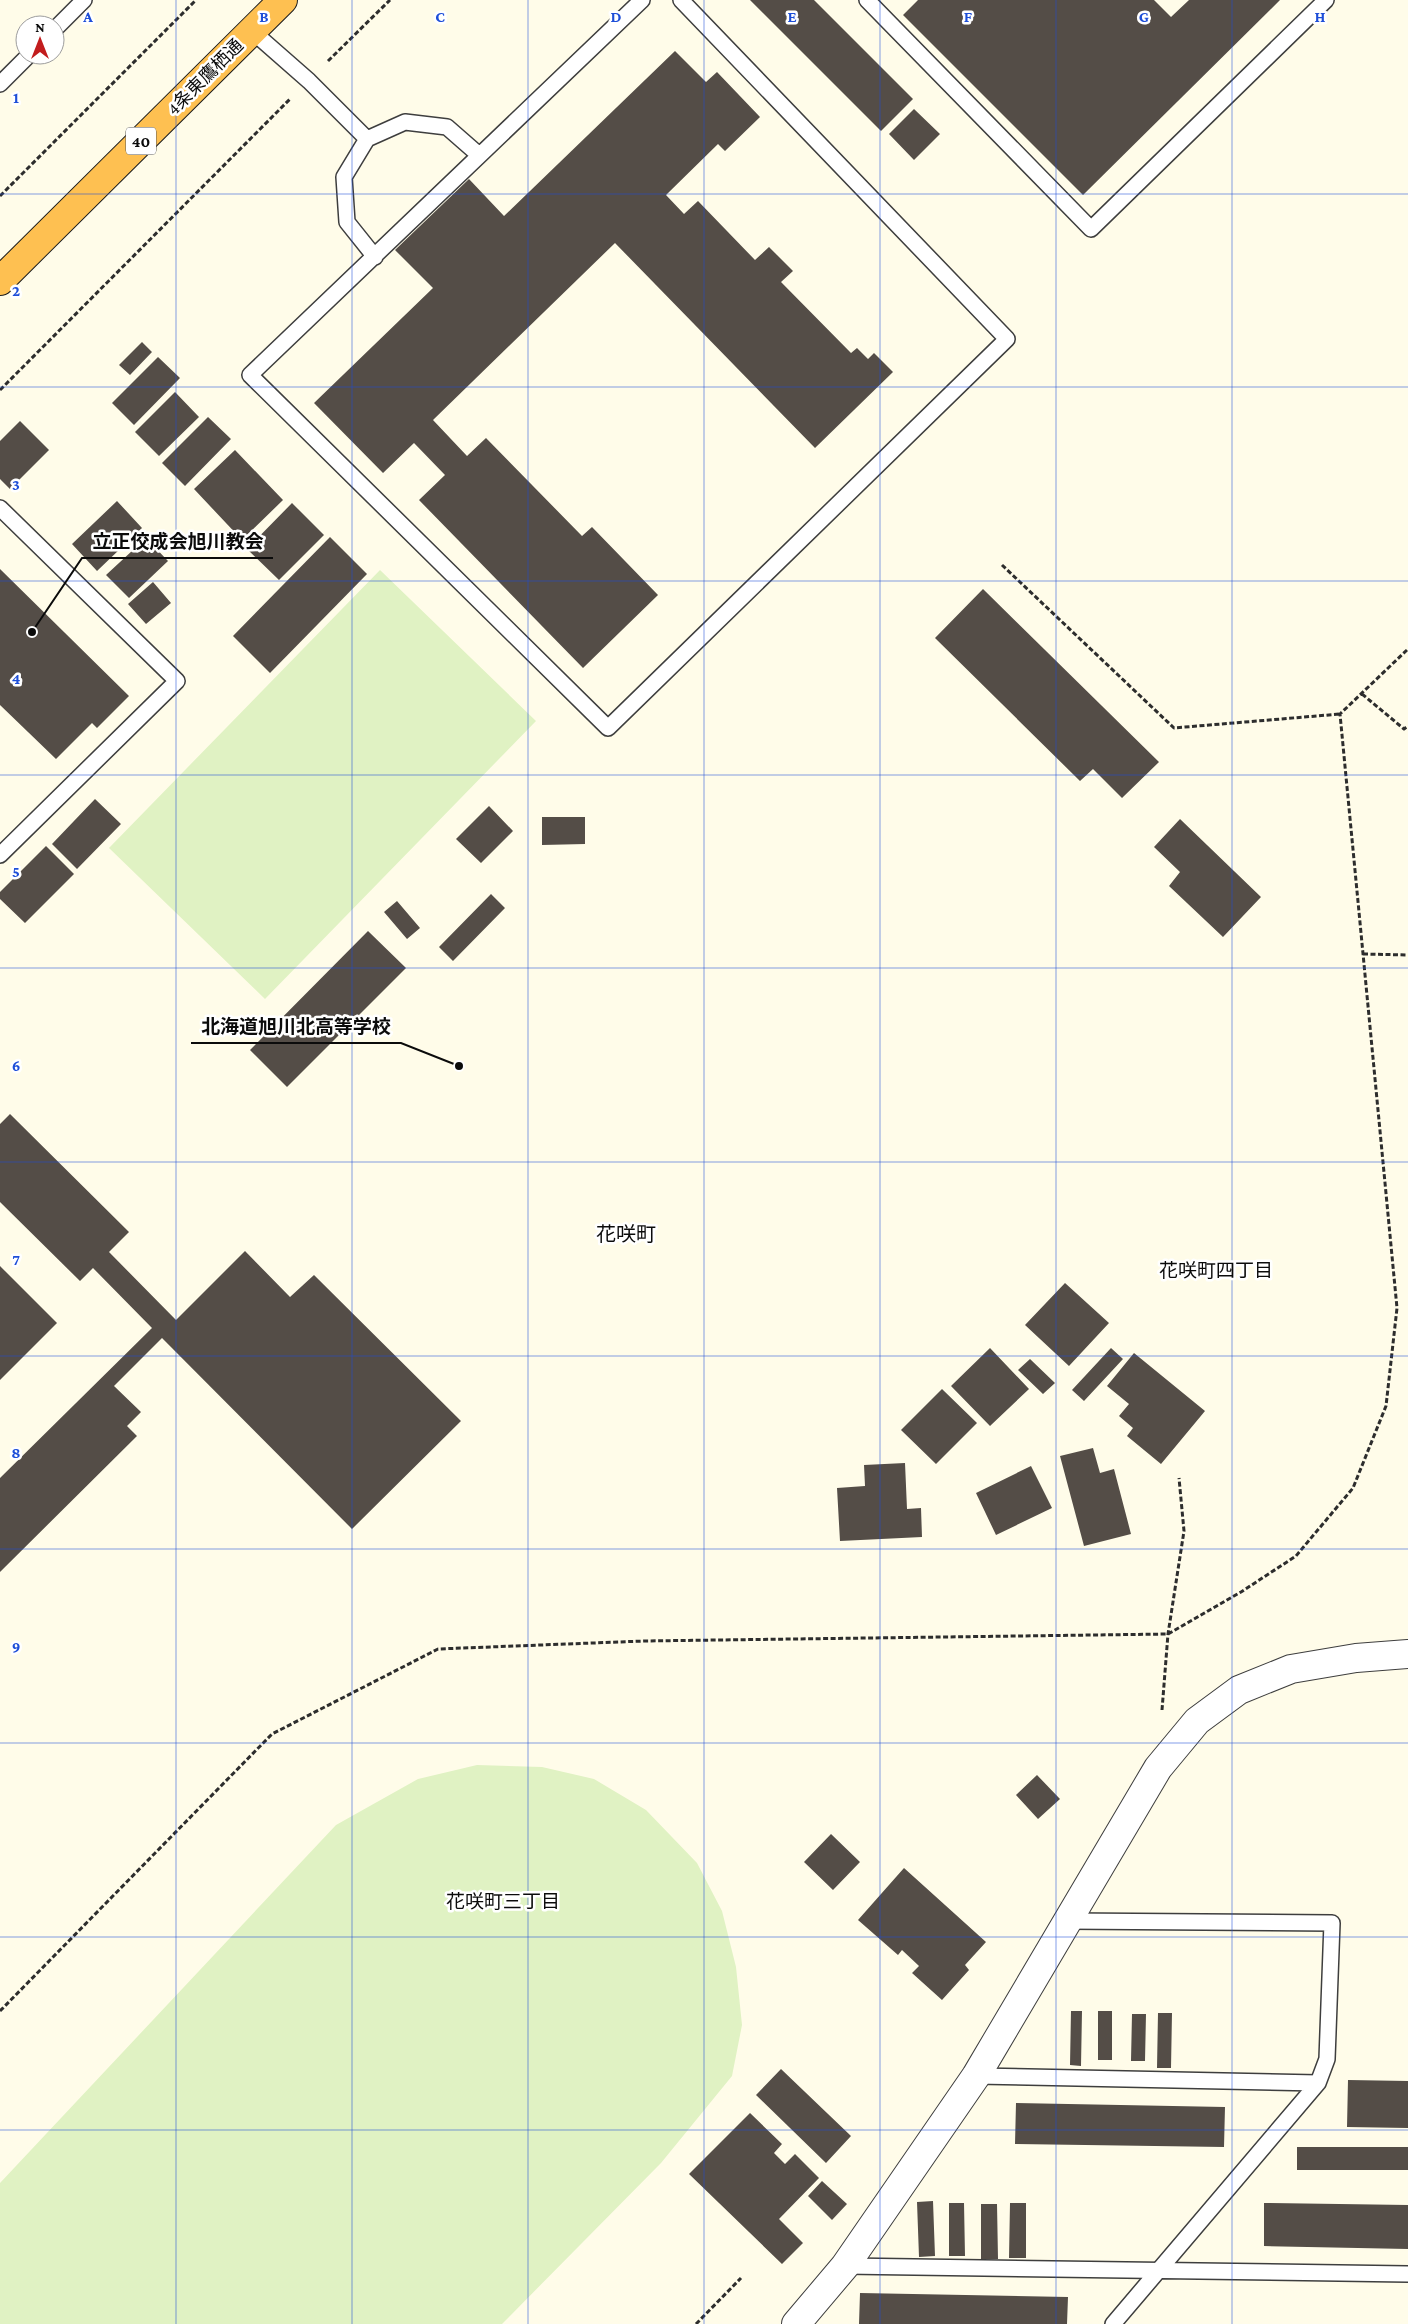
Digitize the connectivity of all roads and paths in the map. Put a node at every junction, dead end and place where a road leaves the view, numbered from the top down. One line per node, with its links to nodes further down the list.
1 (84, 0): 9 (lane)
2 (196, 0): 16 (path)
3 (283, 0): 10 (highway, 4条東鷹栖通 / 40)
4 (390, 0): 12 (path)
5 (642, 0): 15 (lane)
6 (680, 0): 17 (lane)
7 (867, 0): 8 (lane)
8 (1326, 0)
9 (65, 19)
10 (252, 31): 12 (lane); 18 (highway, 4条東鷹栖通 / 40)
11 (19, 65): 13 (lane)
12 (308, 81): 14 (lane); 19 (path)
13 (0, 84)
14 (367, 139): 15 (lane); 17 (lane)
15 (479, 155): 17 (lane)
16 (0, 196)
17 (375, 257)
18 (0, 281)
19 (0, 390)
20 (0, 508): 26 (lane)
21 (1002, 565): 24 (path)
22 (1408, 649): 23 (path)
23 (1362, 694): 24 (path); 25 (path)
24 (1340, 714): 27 (path)
25 (1408, 726)
26 (0, 855)
27 (1363, 954): 28 (path); 30 (path)
28 (1408, 955)
29 (1179, 1478): 30 (path)
30 (1168, 1634): 32 (path); 34 (path)
31 (1408, 1654): 33 (street)
32 (1162, 1711)
33 (1066, 1921): 35 (street); 36 (lane)
34 (0, 2011)
35 (976, 2076): 36 (lane); 37 (street)
36 (1318, 2083): 38 (lane)
37 (845, 2266): 38 (lane); 42 (street)
38 (1158, 2271): 39 (lane); 43 (lane)
39 (1408, 2274)
40 (742, 2278): 41 (path)
41 (696, 2324)
42 (796, 2324)
43 (1114, 2324)

